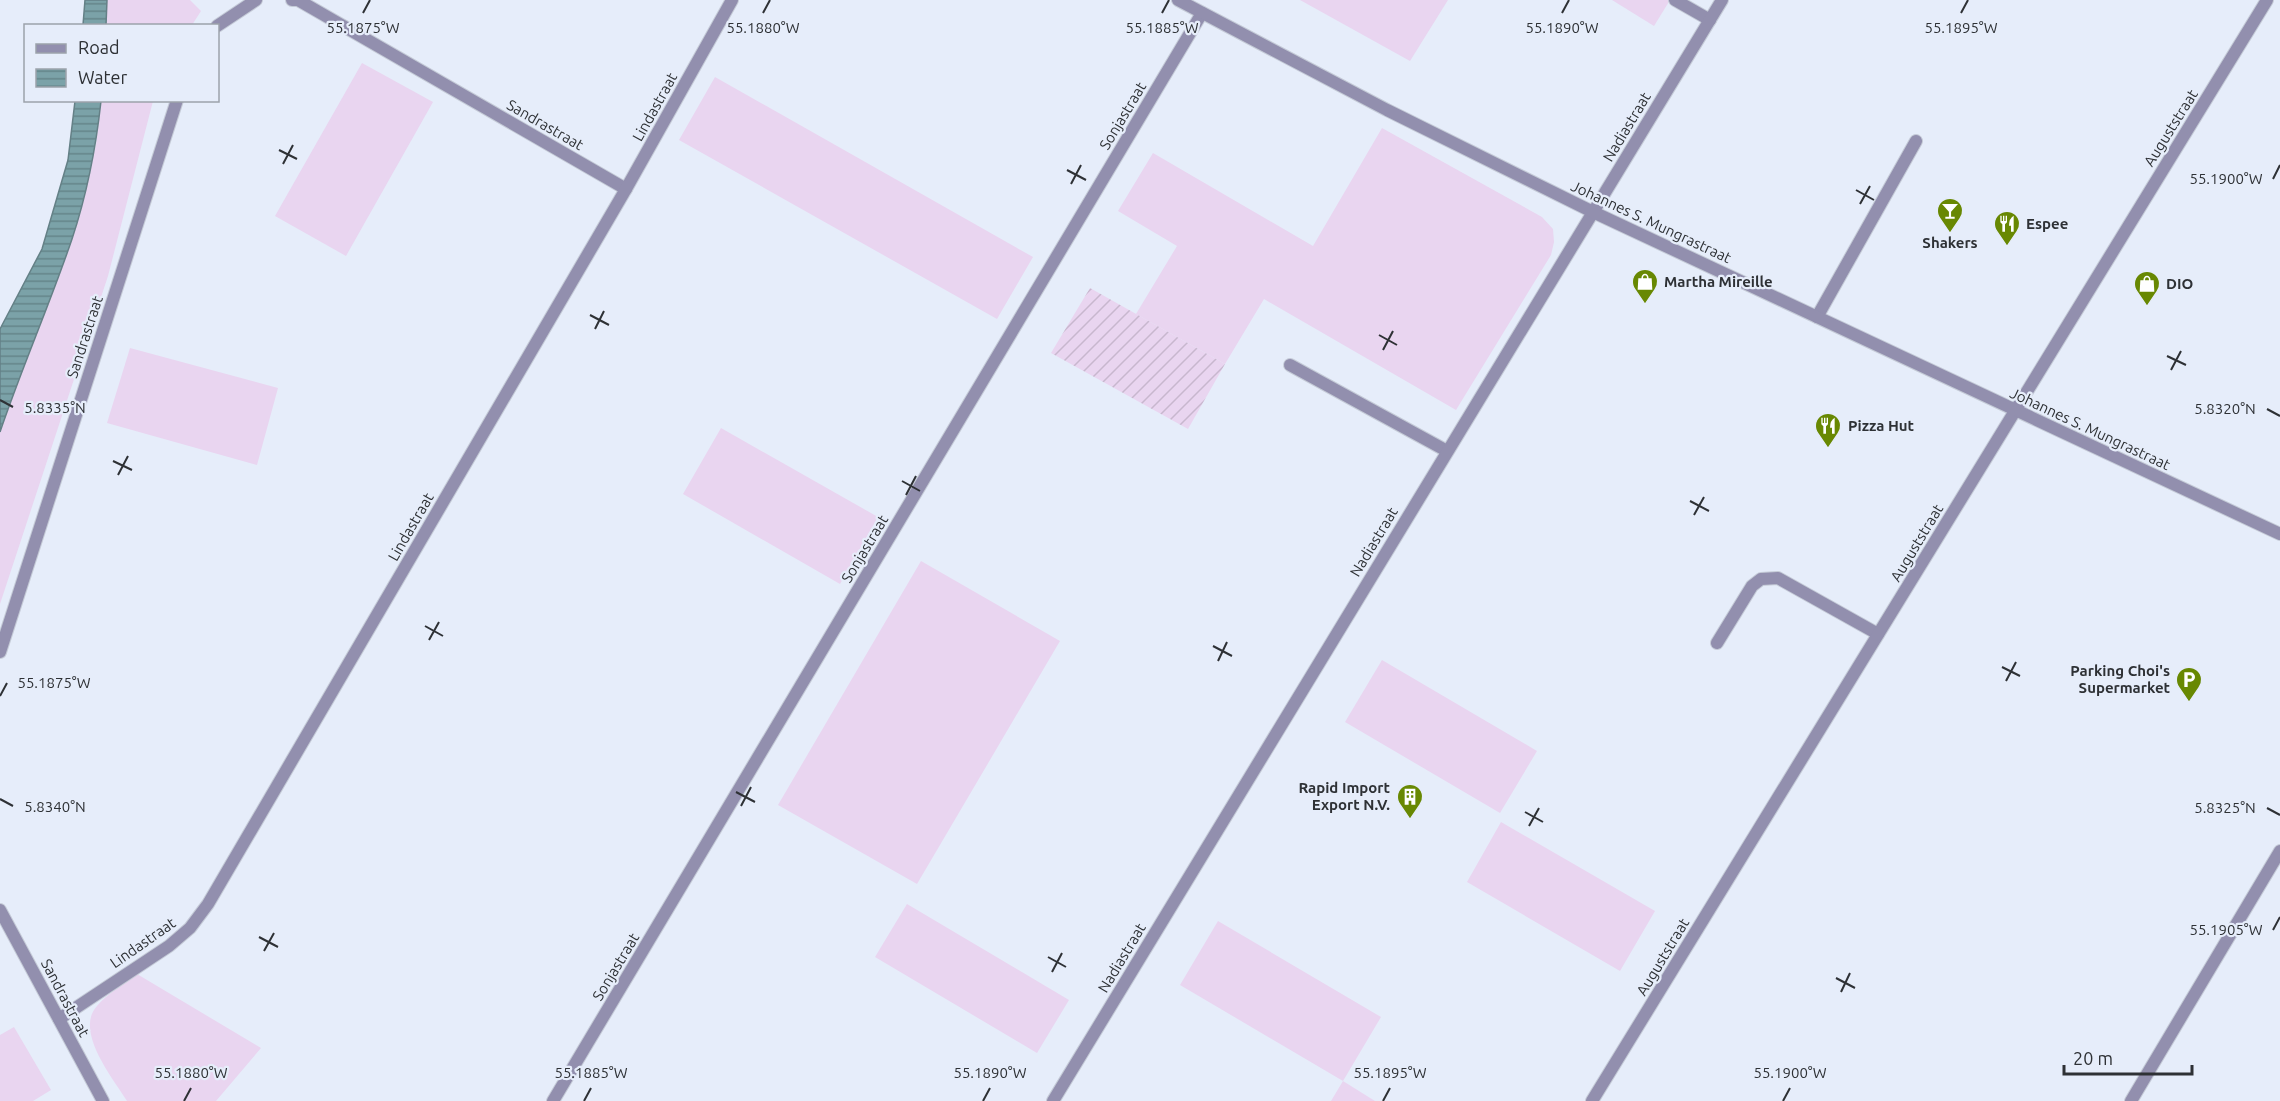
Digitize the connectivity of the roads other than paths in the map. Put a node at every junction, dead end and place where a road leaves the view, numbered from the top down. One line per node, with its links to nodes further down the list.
1 (256, 0): 10 (street)
2 (292, 0): 13 (street, Sandrastraat)
3 (732, 0): 13 (street, Lindastraat)
4 (1178, 0): 8 (street, Johannes S. Mungrastraat)
5 (1675, 0): 9 (street)
6 (1722, 0): 9 (street, Nadiastraat)
7 (2267, 0): 17 (street, Auguststraat)
8 (1202, 13): 14 (street, Johannes S. Mungrastraat); 27 (street, Sonjastraat)
9 (1710, 20): 14 (street, Nadiastraat)
10 (219, 25)
11 (176, 102): 22 (street, Sandrastraat)
12 (1916, 141): 15 (street)
13 (626, 189): 25 (street, Lindastraat)
14 (1593, 212): 15 (street, Johannes S. Mungrastraat); 18 (street, Nadiastraat)
15 (1817, 317): 17 (street, Johannes S. Mungrastraat)
16 (1290, 365): 18 (street)
17 (2015, 410): 19 (street, Johannes S. Mungrastraat); 20 (street, Auguststraat)
18 (1447, 451): 28 (street, Nadiastraat)
19 (2280, 534)
20 (1878, 634): 21 (street); 29 (street, Auguststraat)
21 (1717, 643)
22 (0, 652)
23 (2280, 852): 30 (street)
24 (0, 910): 25 (street, Sandrastraat)
25 (59, 1019): 26 (street, Sandrastraat)
26 (103, 1101)
27 (554, 1101)
28 (1053, 1101)
29 (1592, 1101)
30 (2131, 1101)

